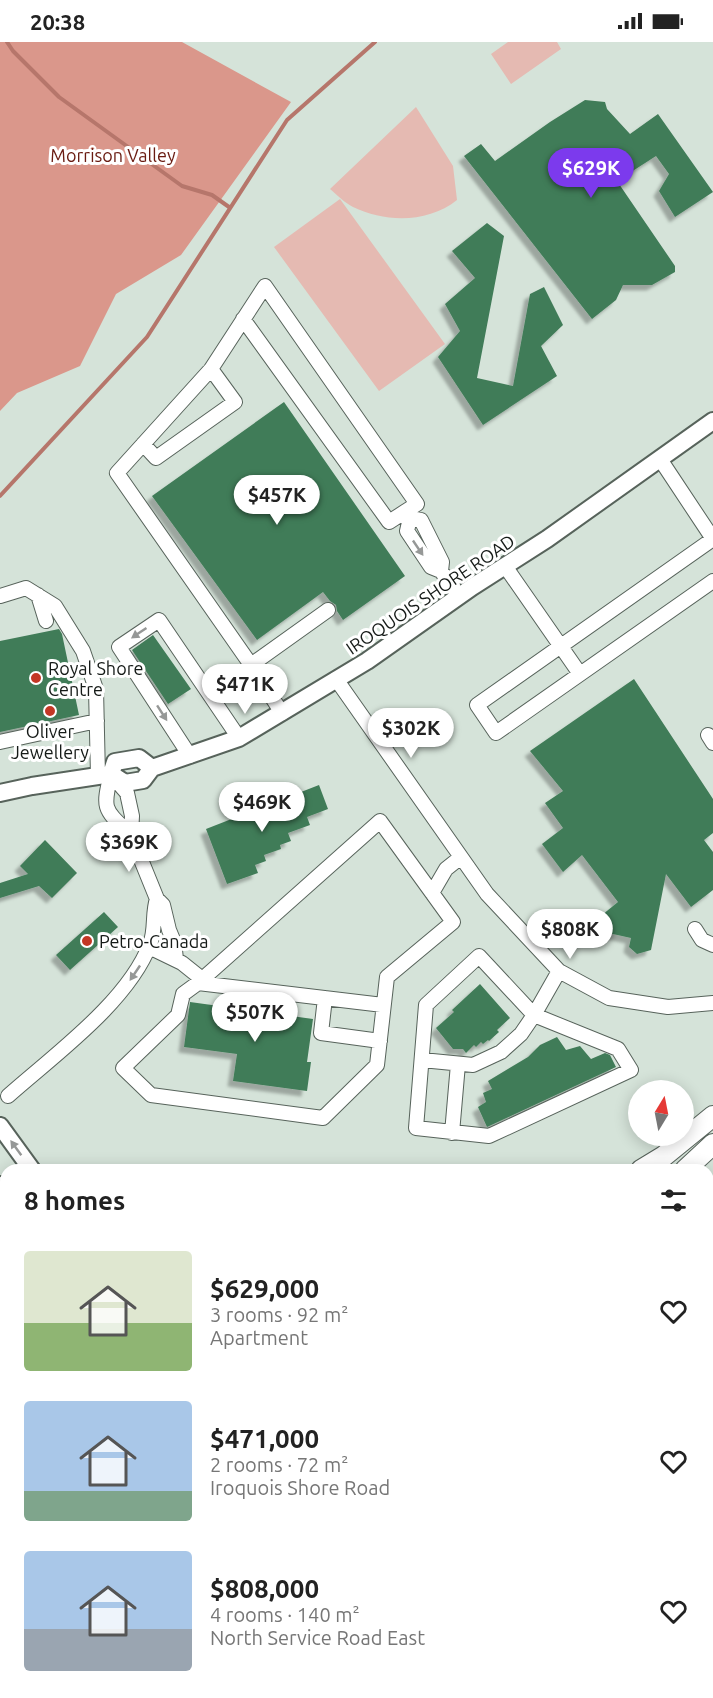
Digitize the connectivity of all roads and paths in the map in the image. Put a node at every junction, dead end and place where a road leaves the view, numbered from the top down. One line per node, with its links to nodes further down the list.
1 (243, 319): 2 (street); 6 (street); 6 (street)
2 (211, 369): 4 (street); 4 (street)
3 (713, 421): 5 (main road, IROQUOIS SHORE ROAD)
4 (143, 444): 16 (street)
5 (660, 459): 7 (street); 8 (main road, IROQUOIS SHORE ROAD)
6 (408, 515): 11 (street)
7 (713, 539): 15 (street)
8 (505, 566): 11 (main road, IROQUOIS SHORE ROAD); 15 (street)
9 (713, 581): 17 (street)
10 (38, 595): 12 (street); 14 (street); 20 (street)
11 (459, 596): 18 (main road, IROQUOIS SHORE ROAD)
12 (0, 597)
13 (328, 610): 16 (street)
14 (46, 621)
15 (560, 646): 17 (street); 17 (street)
16 (251, 665): 19 (street)
17 (580, 674)
18 (336, 679): 19 (main road, IROQUOIS SHORE ROAD); 27 (street)
19 (282, 713): 21 (main road, IROQUOIS SHORE ROAD)
20 (97, 721): 22 (street); 24 (street)
21 (239, 738): 23 (main road, IROQUOIS SHORE ROAD); 23 (street, one-way to 23)
22 (0, 742)
23 (190, 756): 24 (main road, IROQUOIS SHORE ROAD)
24 (105, 775): 25 (main road, IROQUOIS SHORE ROAD); 26 (street); 26 (street)
25 (0, 793)
26 (131, 835): 29 (street)
27 (460, 857): 28 (street); 34 (street)
28 (432, 893): 35 (street); 38 (street)
29 (157, 899): 32 (street); 33 (street)
30 (695, 929): 31 (street)
31 (713, 945)
32 (149, 947): 33 (street); 43 (street, one-way to 43)
33 (176, 959): 35 (street)
34 (559, 971): 37 (street); 39 (street)
35 (200, 981): 36 (street); 40 (street)
36 (325, 998): 38 (street); 40 (street)
37 (713, 1003)
38 (383, 1005): 40 (street)
39 (534, 1015): 41 (street); 42 (street); 46 (street)
40 (380, 1041)
41 (422, 1060): 42 (street); 46 (street)
42 (458, 1064): 46 (street)
43 (8, 1096)
44 (713, 1116): 49 (highway)
45 (0, 1126): 48 (main road, one-way to 45)
46 (452, 1133)
47 (713, 1144): 50 (highway)
48 (28, 1164)
49 (651, 1164)
50 (691, 1164)

